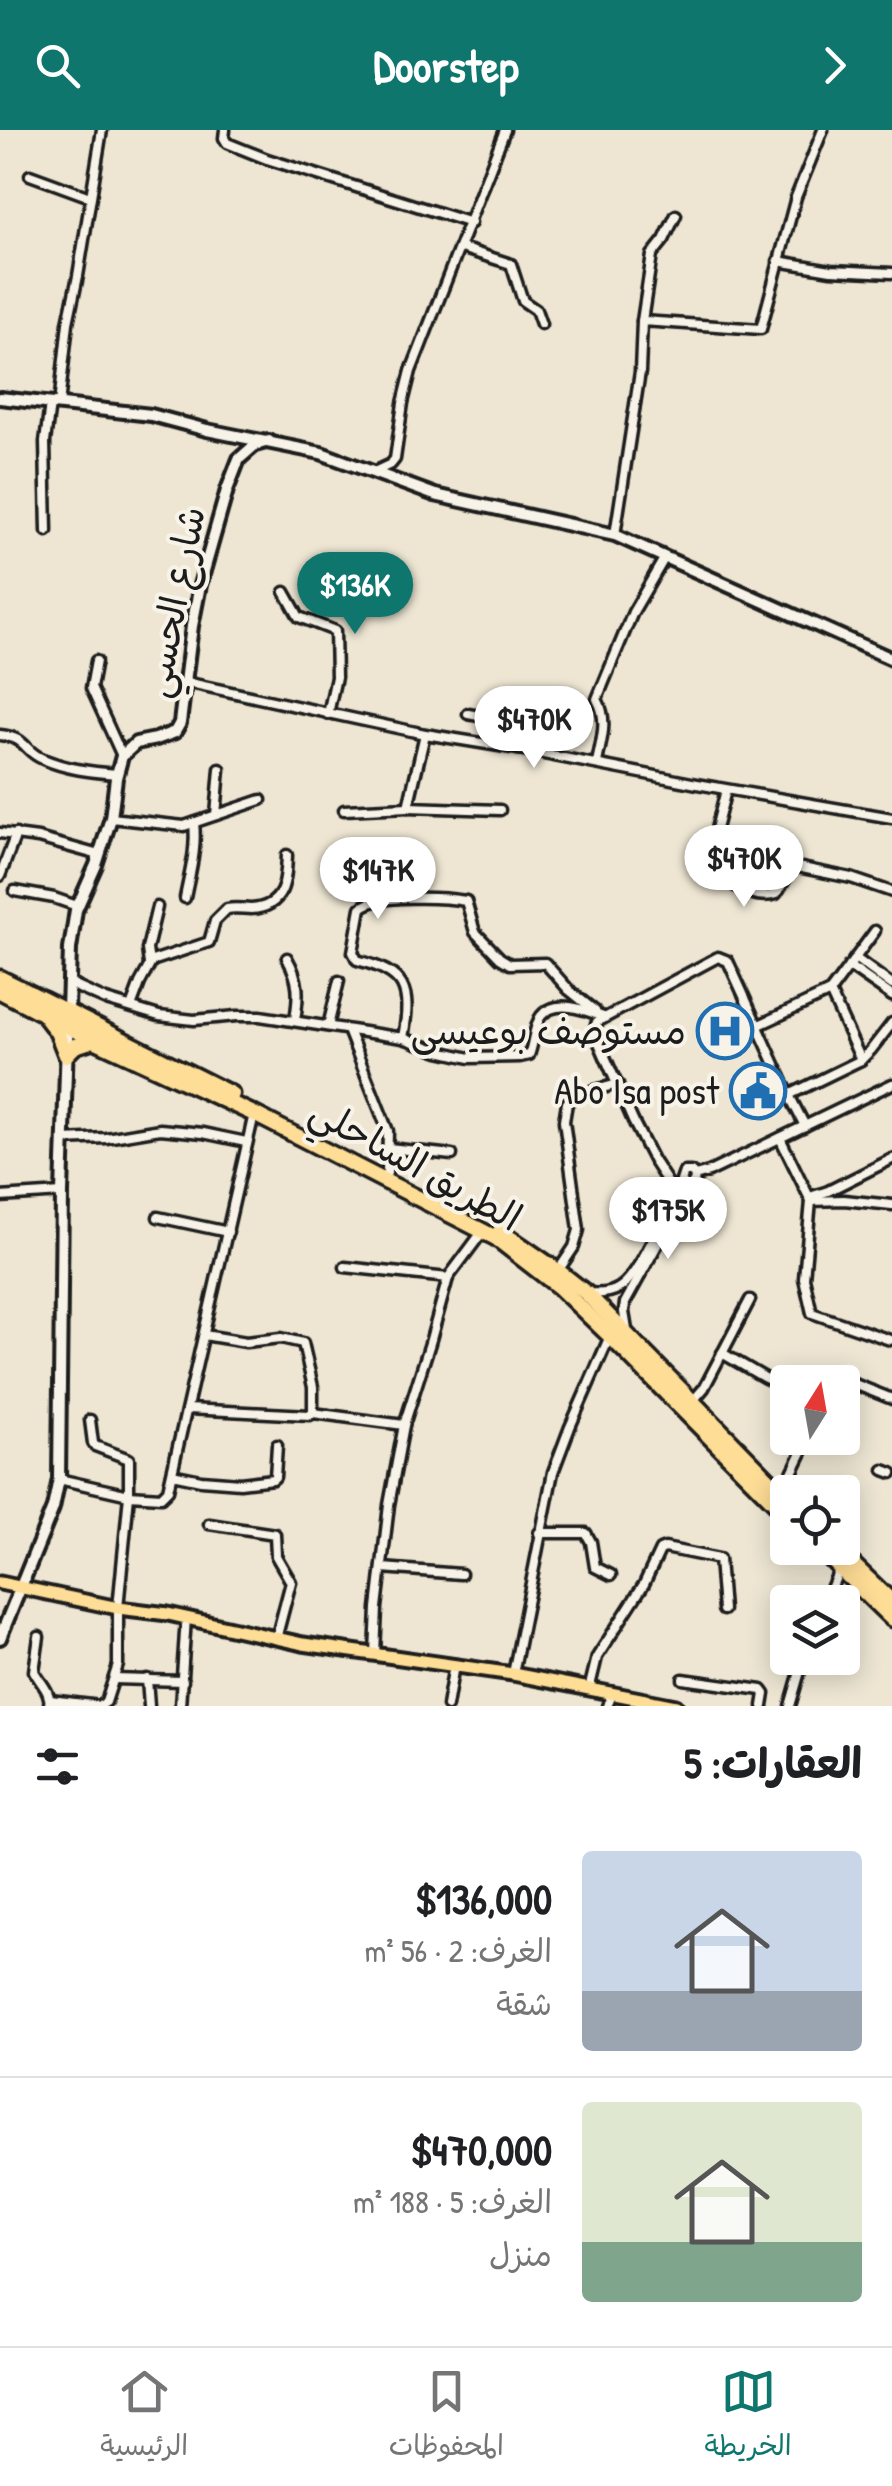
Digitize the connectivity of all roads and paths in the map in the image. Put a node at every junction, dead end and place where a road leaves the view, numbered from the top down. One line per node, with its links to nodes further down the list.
1 (102, 130): 6 (street)
2 (225, 130): 8 (street)
3 (506, 130): 8 (street)
4 (823, 130): 10 (street)
5 (30, 175): 6 (street)
6 (90, 197): 15 (street)
7 (676, 215): 12 (street)
8 (471, 223): 9 (street)
9 (461, 248): 13 (street); 19 (street)
10 (778, 261): 11 (street); 12 (street)
11 (892, 274)
12 (642, 321): 21 (street)
13 (541, 324)
14 (0, 398): 15 (street)
15 (54, 404): 16 (street); 20 (street)
16 (232, 435): 17 (street); 18 (street)
17 (270, 442): 18 (street); 19 (street)
18 (239, 459): 26 (street, شارع الحسي)
19 (376, 471): 21 (street)
20 (47, 531)
21 (616, 535): 22 (street)
22 (666, 557): 24 (street); 33 (street)
23 (285, 592): 27 (street)
24 (892, 659)
25 (96, 662): 32 (street)
26 (185, 682): 27 (street); 32 (street, شارع الحسي)
27 (328, 714): 29 (street)
28 (468, 714): 31 (street)
29 (425, 734): 31 (street); 38 (street)
30 (0, 735): 35 (street)
31 (518, 748): 33 (street)
32 (122, 756): 35 (street)
33 (597, 764): 36 (street)
34 (220, 769): 41 (street)
35 (117, 774): 42 (street)
36 (726, 790): 43 (street); 51 (street)
37 (261, 800): 41 (street)
38 (408, 807): 39 (street); 40 (street)
39 (344, 810)
40 (500, 810)
41 (216, 814): 44 (street)
42 (111, 818): 44 (street); 47 (street)
43 (892, 818)
44 (194, 822): 52 (street)
45 (0, 834): 46 (street)
46 (16, 834): 47 (street); 49 (street)
47 (99, 855): 53 (street)
48 (287, 856): 58 (street)
49 (0, 876)
50 (15, 891): 53 (street)
51 (892, 892)
52 (186, 898)
53 (78, 906): 60 (street)
54 (157, 907): 58 (street)
55 (875, 931): 57 (street)
56 (287, 958): 70 (street)
57 (852, 962): 62 (street); 64 (street); 65 (street)
58 (149, 964): 66 (street)
59 (0, 978): 69 (highway, الطريق الساحلي)
60 (69, 981): 66 (street); 69 (street)
61 (339, 981): 72 (street)
62 (892, 984)
63 (0, 991): 67 (highway, الطريق الساحلي)
64 (830, 992): 73 (street); 78 (street)
65 (892, 996)
66 (132, 1007): 70 (street)
67 (41, 1014): 69 (highway, الطريق الساحلي); 77 (highway)
68 (602, 1017): 73 (street); 75 (street); 75 (street); 79 (street)
69 (68, 1019): 76 (highway, الطريق الساحلي); 77 (street); 91 (highway, الطريق الساحلي)
70 (295, 1020): 72 (street)
71 (892, 1023): 78 (street)
72 (328, 1026): 74 (street)
73 (757, 1026): 81 (street)
74 (348, 1030): 75 (street); 87 (street)
75 (404, 1038)
76 (94, 1040): 77 (highway); 82 (highway, الطريق الساحلي)
77 (66, 1055): 85 (street)
78 (861, 1060): 81 (street)
79 (618, 1084): 90 (street); 103 (street)
80 (892, 1084): 83 (street)
81 (789, 1095): 83 (street)
82 (254, 1114): 86 (street); 101 (highway, الطريق الساحلي)
83 (805, 1126): 84 (street)
84 (780, 1138): 92 (street); 97 (street)
85 (64, 1140): 86 (street); 94 (street)
86 (246, 1142): 100 (street)
87 (389, 1148): 88 (street); 91 (street)
88 (452, 1155)
89 (892, 1159): 97 (street)
90 (658, 1168): 92 (street); 93 (street)
91 (387, 1173): 103 (highway, الطريق الساحلي)
92 (684, 1181): 93 (street); 95 (street); 107 (street)
93 (668, 1182): 95 (street)
94 (62, 1193): 96 (street); 122 (street)
95 (675, 1194): 105 (street)
96 (0, 1197)
97 (810, 1199): 98 (street); 110 (street)
98 (892, 1205)
99 (158, 1217): 100 (street)
100 (228, 1232): 108 (street)
101 (489, 1235): 104 (street); 109 (highway, الطريق الساحلي)
102 (345, 1267): 104 (street)
103 (558, 1271): 105 (highway, الطريق الساحلي)
104 (448, 1278): 119 (street)
105 (586, 1293): 107 (highway, الطريق الساحلي)
106 (750, 1300): 111 (street)
107 (628, 1334): 115 (highway, الطريق الساحلي)
108 (204, 1335): 116 (street); 117 (street)
109 (610, 1336): 125 (highway, الطريق الساحلي); 127 (street)
110 (890, 1340)
111 (722, 1352): 112 (street); 115 (street)
112 (770, 1379)
113 (860, 1386): 114 (street)
114 (892, 1399)
115 (692, 1402): 123 (highway, الطريق الساحلي)
116 (187, 1410): 117 (street); 121 (street)
117 (313, 1413): 119 (street)
118 (90, 1420): 124 (street)
119 (404, 1425): 130 (street)
120 (276, 1445): 121 (street)
121 (172, 1474): 124 (street)
122 (59, 1480): 124 (street); 136 (street)
123 (770, 1481)
124 (129, 1495): 138 (street)
125 (770, 1498)
126 (209, 1524): 144 (street)
127 (540, 1533): 133 (street); 147 (street)
128 (837, 1565): 131 (highway)
129 (854, 1565): 137 (highway)
130 (382, 1568): 132 (street); 145 (street)
131 (840, 1568): 135 (street); 141 (highway)
132 (461, 1574)
133 (611, 1575)
134 (0, 1583): 136 (main road)
135 (832, 1585)
136 (21, 1586): 138 (main road); 143 (street)
137 (892, 1602)
138 (118, 1608): 140 (main road); 150 (street)
139 (723, 1610): 153 (street)
140 (186, 1618): 144 (main road); 152 (street)
141 (892, 1619)
142 (39, 1637): 155 (street)
143 (0, 1638)
144 (276, 1639): 145 (main road)
145 (375, 1654): 146 (main road)
146 (454, 1665): 147 (main road); 159 (street)
147 (513, 1674): 153 (main road)
148 (799, 1675): 162 (street)
149 (683, 1678): 161 (street)
150 (114, 1679): 151 (street); 156 (street)
151 (147, 1679): 152 (street); 157 (street)
152 (183, 1680): 158 (street)
153 (589, 1690): 154 (main road)
154 (609, 1700): 160 (main road)
155 (50, 1703): 156 (street)
156 (100, 1706)
157 (149, 1706)
158 (180, 1706)
159 (447, 1706)
160 (676, 1706)
161 (763, 1706)
162 (790, 1706)

